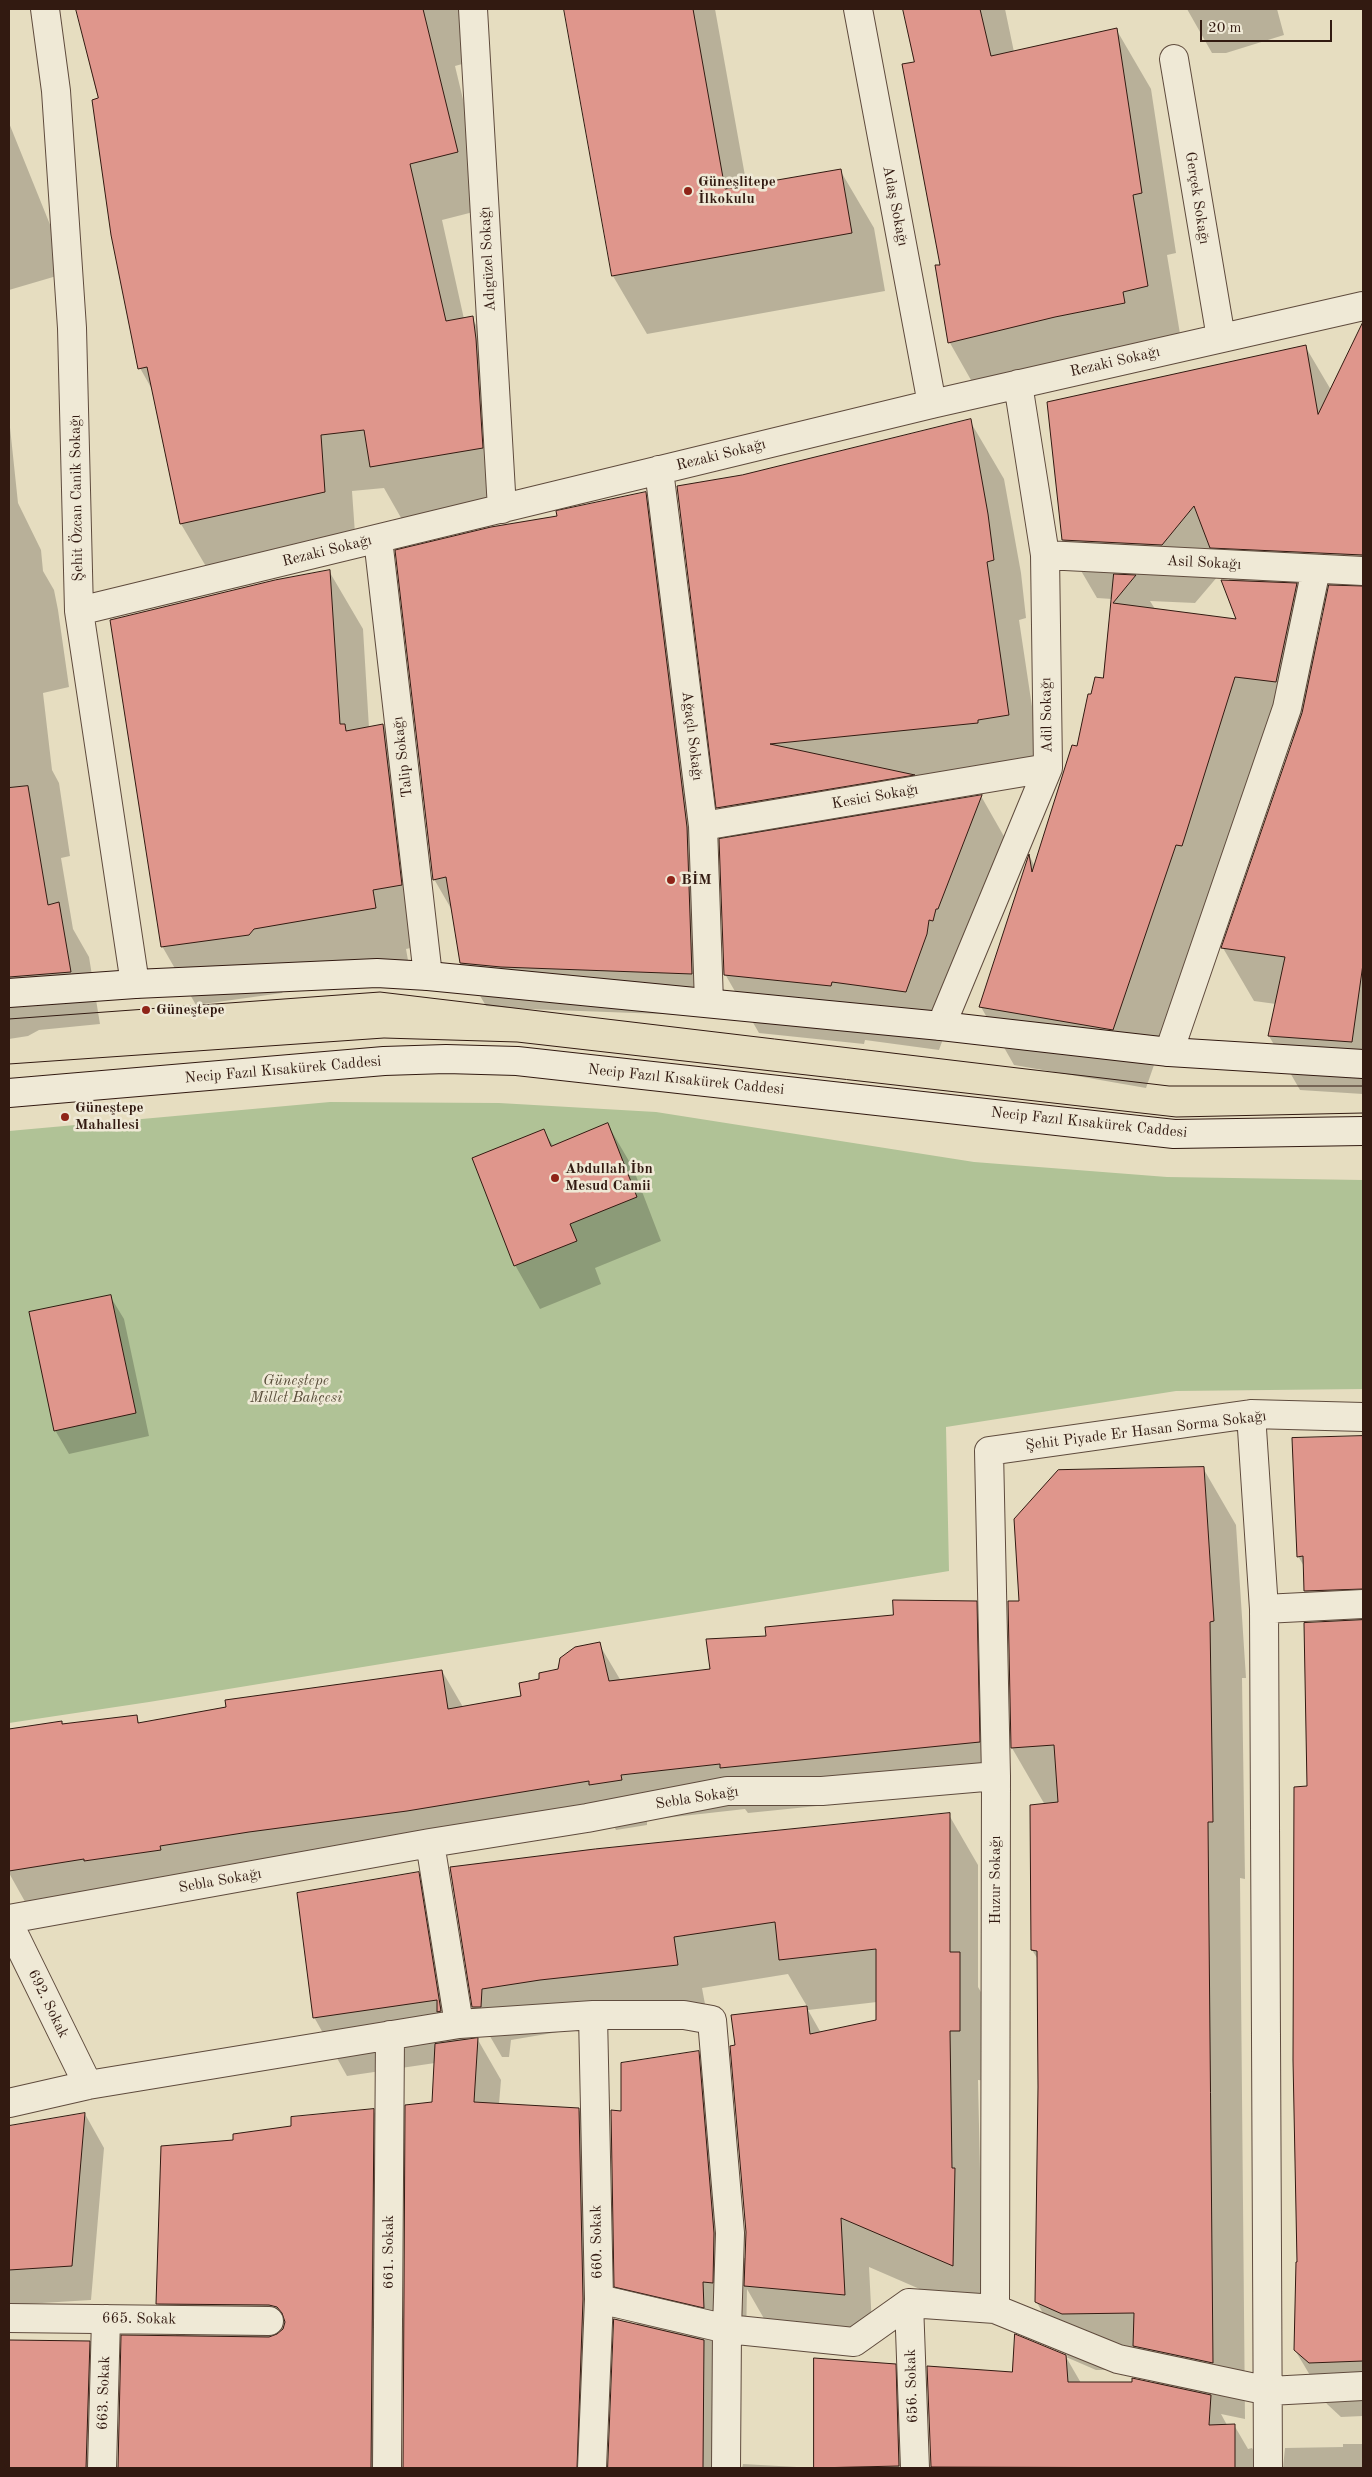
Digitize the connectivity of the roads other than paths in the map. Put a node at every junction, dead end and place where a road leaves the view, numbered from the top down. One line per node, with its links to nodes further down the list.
1 (45, 9): 15 (street, Şehit Özcan Canik Sokağı)
2 (473, 9): 10 (street, Adıgüzel Sokağı)
3 (858, 9): 8 (street, Adaş Sokağı)
4 (1174, 59): 6 (street, Gerçek Sokağı)
5 (1363, 306): 6 (street, Rezaki Sokağı)
6 (1221, 338): 7 (street, Rezaki Sokağı)
7 (1018, 384): 8 (street, Rezaki Sokağı); 12 (street, Adil Sokağı)
8 (932, 404): 9 (street, Rezaki Sokağı)
9 (659, 470): 10 (street, Rezaki Sokağı); 17 (street, Ağaçlı Sokağı)
10 (502, 509): 11 (street, Rezaki Sokağı)
11 (378, 539): 15 (street, Rezaki Sokağı); 18 (street, Talip Sokağı)
12 (1046, 555): 13 (street, Asil Sokağı); 16 (street, Adil Sokağı)
13 (1316, 570): 14 (street, Asil Sokağı); 23 (street)
14 (1363, 571)
15 (79, 611): 19 (street, Şehit Özcan Canik Sokağı)
16 (1048, 768): 17 (street, Kesici Sokağı); 22 (street, Adil Sokağı)
17 (703, 826): 21 (street, Ağaçlı Sokağı)
18 (428, 976): 19 (street); 21 (street)
19 (135, 984): 20 (street)
20 (9, 993)
21 (709, 1003): 22 (street)
22 (941, 1026): 23 (street)
23 (1169, 1052): 24 (street)
24 (1363, 1064)
25 (9, 1093): 26 (street, Necip Fazıl Kısakürek Caddesi)
26 (1363, 1131)
27 (1252, 1414): 28 (street, Şehit Piyade Er Hasan Sorma Sokağı); 29 (street, Şehit Piyade Er Hasan Sorma Sokağı); 31 (street)
28 (1363, 1416)
29 (989, 1451): 32 (street, Huzur Sokağı)
30 (1363, 1604): 31 (street)
31 (1264, 1609): 49 (street)
32 (996, 1776): 33 (street, Sebla Sokağı); 43 (street, Huzur Sokağı)
33 (430, 1843): 34 (street, Sebla Sokağı); 37 (street)
34 (9, 1919)
35 (9, 1924): 39 (street, 692. Sokak)
36 (593, 2015): 37 (street); 41 (street, 660. Sokak); 47 (street)
37 (459, 2024): 38 (street)
38 (390, 2035): 39 (street); 51 (street, 661. Sokak)
39 (88, 2085): 40 (street)
40 (9, 2103)
41 (598, 2299): 47 (street); 52 (street, 660. Sokak)
42 (909, 2303): 43 (street); 47 (street); 54 (street, 656. Sokak)
43 (995, 2309): 49 (street)
44 (9, 2318): 45 (street, 665. Sokak)
45 (106, 2319): 46 (street, 665. Sokak); 50 (street, 663. Sokak)
46 (269, 2321)
47 (726, 2329): 53 (street)
48 (1363, 2386): 49 (street)
49 (1269, 2391): 55 (street)
50 (102, 2468)
51 (387, 2468)
52 (592, 2468)
53 (726, 2468)
54 (915, 2468)
55 (1268, 2468)

